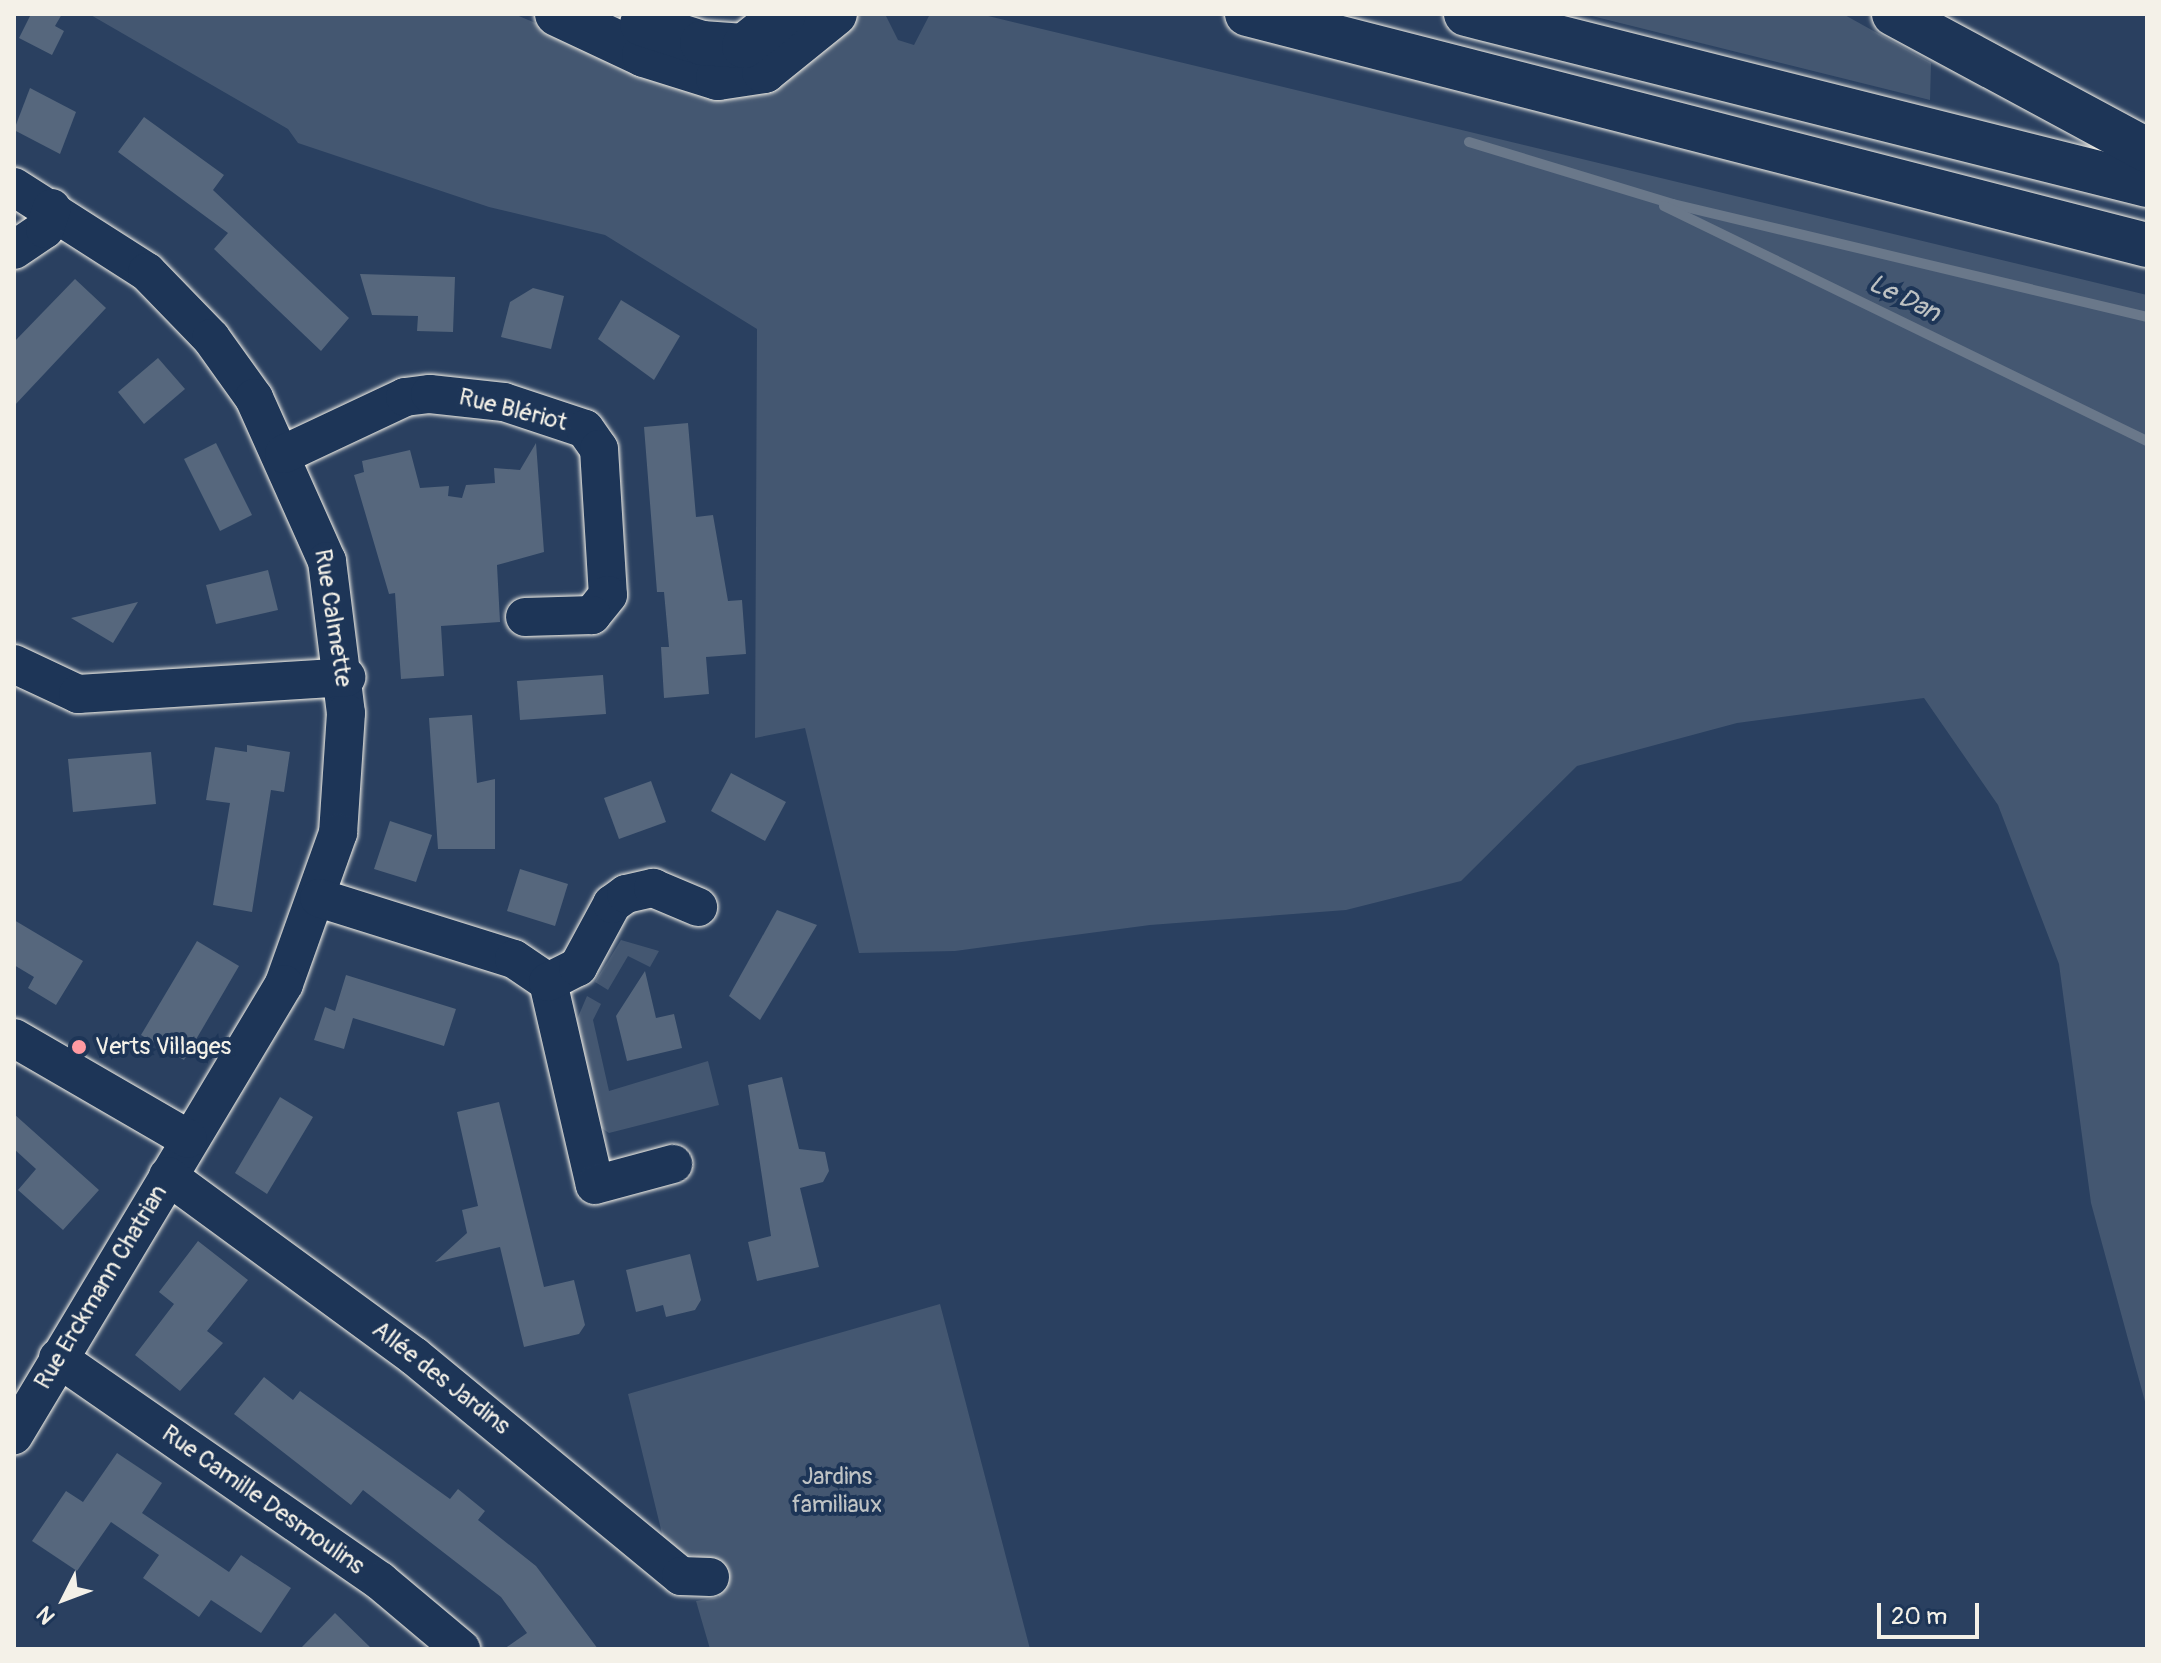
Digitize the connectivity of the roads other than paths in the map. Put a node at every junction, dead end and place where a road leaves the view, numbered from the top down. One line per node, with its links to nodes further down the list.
1 (557, 14): 4 (highway)
2 (611, 14): 3 (highway)
3 (784, 14)
4 (835, 14)
5 (1247, 14): 12 (highway)
6 (1466, 14): 9 (highway)
7 (1894, 14): 8 (highway)
8 (2147, 150)
9 (2147, 185)
10 (14, 187): 11 (street, Rue Calmette)
11 (52, 208): 13 (street); 14 (street, Rue Calmette)
12 (2147, 245)
13 (14, 250)
14 (284, 454): 15 (street, Rue Blériot); 17 (street, Rue Calmette)
15 (525, 617)
16 (14, 664): 17 (street)
17 (346, 677): 18 (street, Rue Calmette)
18 (319, 898): 20 (street); 22 (street, Rue Calmette)
19 (698, 907): 20 (street)
20 (548, 982): 23 (street)
21 (14, 1038): 22 (street)
22 (188, 1139): 24 (street, Rue Erckmann Chatrian)
23 (673, 1164)
24 (168, 1176): 25 (street, Rue Erckmann Chatrian); 27 (street, Allée des Jardins)
25 (58, 1358): 26 (street, Rue Erckmann Chatrian); 28 (street, Rue Camille Desmoulins)
26 (15, 1433)
27 (710, 1577)
28 (461, 1649)

